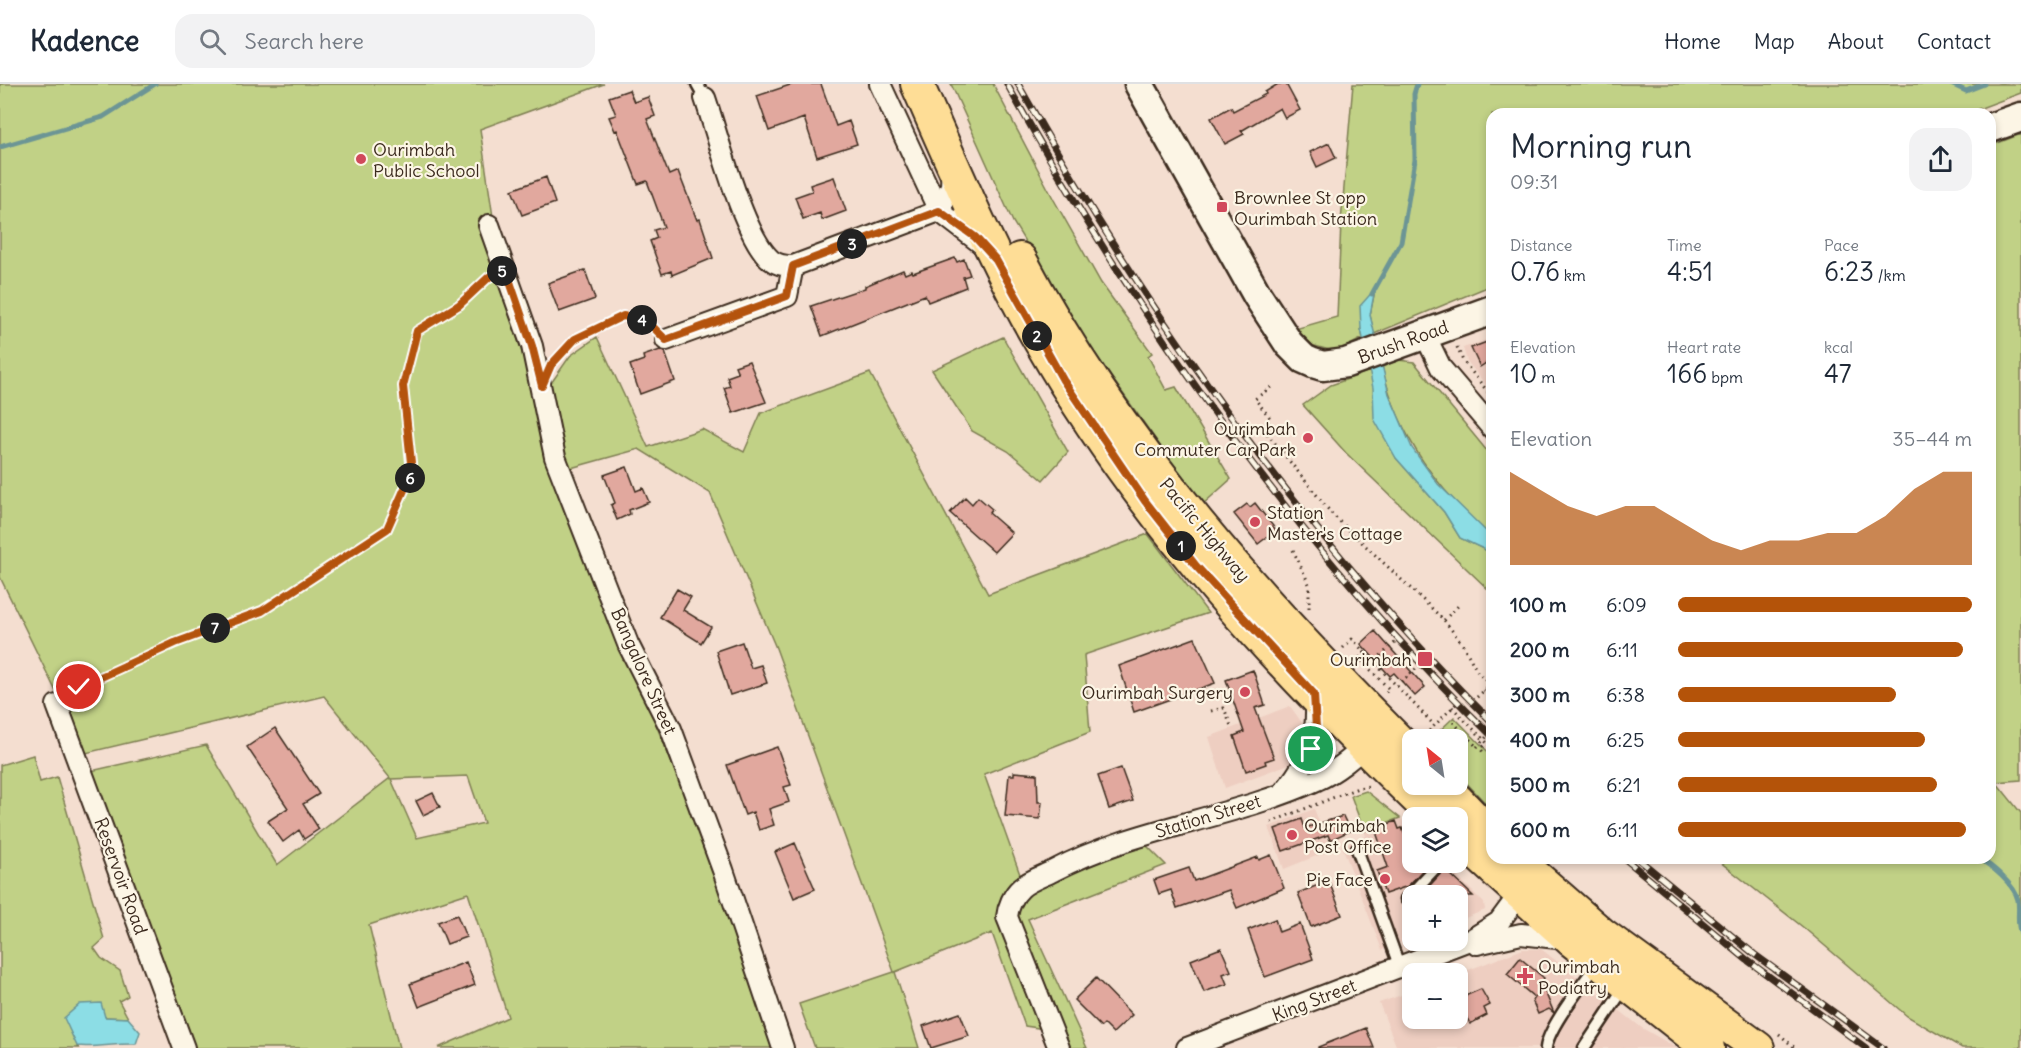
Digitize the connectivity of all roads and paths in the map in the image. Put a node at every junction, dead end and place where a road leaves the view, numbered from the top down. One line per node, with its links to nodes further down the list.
1 (880, 84): 9 (street)
2 (917, 84): 8 (main road, Pacific Highway)
3 (939, 84): 46 (main road, Pacific Highway)
4 (1139, 84): 15 (street, Brush Road)
5 (701, 91): 12 (street)
6 (2021, 117): 7 (street)
7 (1996, 126)
8 (952, 163): 9 (street); 11 (main road, Pacific Highway)
9 (939, 211): 11 (street); 12 (street)
10 (489, 225): 13 (street, Bangalore Street)
11 (996, 260): 36 (main road, Pacific Highway)
12 (793, 266): 16 (street)
13 (506, 270): 18 (street, Bangalore Street); 39 (path)
14 (1486, 312): 15 (street, Brush Road)
15 (1425, 335): 21 (street)
16 (666, 340): 18 (path)
17 (1465, 344): 20 (path)
18 (542, 386): 72 (street, Bangalore Street)
19 (1271, 387): 25 (path)
20 (1486, 390)
21 (1486, 421)
22 (1293, 550): 24 (path)
23 (1461, 603): 25 (path)
24 (1316, 619)
25 (1444, 620): 33 (path)
26 (1397, 641): 30 (path)
27 (1337, 642): 28 (path)
28 (1343, 648): 29 (path); 29 (path)
29 (1365, 653): 30 (path); 32 (path)
30 (1376, 660): 32 (path)
31 (1420, 665): 34 (path)
32 (1384, 673): 34 (path)
33 (1486, 681)
34 (1397, 686): 43 (path)
35 (1486, 691): 37 (path)
36 (1314, 694): 46 (main road, Pacific Highway); 53 (street)
37 (1476, 698)
38 (1456, 704): 40 (path)
39 (57, 705): 71 (street, Reservoir Road)
40 (1452, 707): 43 (path); 48 (path)
41 (1211, 711): 44 (path)
42 (1453, 722): 47 (path, bridge)
43 (1433, 724): 45 (path)
44 (1231, 726)
45 (1428, 729)
46 (1375, 737): 50 (main road, Pacific Highway); 53 (street, Station Street); 55 (main road, Pacific Highway)
47 (1486, 737)
48 (1486, 742)
49 (1486, 744): 51 (path)
50 (1402, 750)
51 (1484, 754)
52 (1373, 787): 56 (path)
53 (1282, 794): 73 (street, Station Street)
54 (1453, 795): 57 (main road)
55 (1429, 807)
56 (1271, 822)
57 (1486, 830)
58 (1357, 849): 69 (lane)
59 (1468, 856): 63 (main road)
60 (1522, 864): 78 (main road)
61 (1430, 873): 62 (lane)
62 (1419, 885)
63 (1519, 896): 64 (street, King Street); 65 (main road)
64 (1468, 937)
65 (1571, 940): 66 (street, King Street); 68 (main road)
66 (1468, 942)
67 (1431, 951): 69 (street, King Street)
68 (1598, 962): 70 (main road); 75 (lane)
69 (1400, 968): 74 (street, King Street)
70 (1627, 985): 76 (lane); 77 (main road)
71 (184, 1048)
72 (783, 1048)
73 (1059, 1048)
74 (1187, 1048)
75 (1546, 1048)
76 (1584, 1048)
77 (1708, 1048)
78 (1758, 1048)

